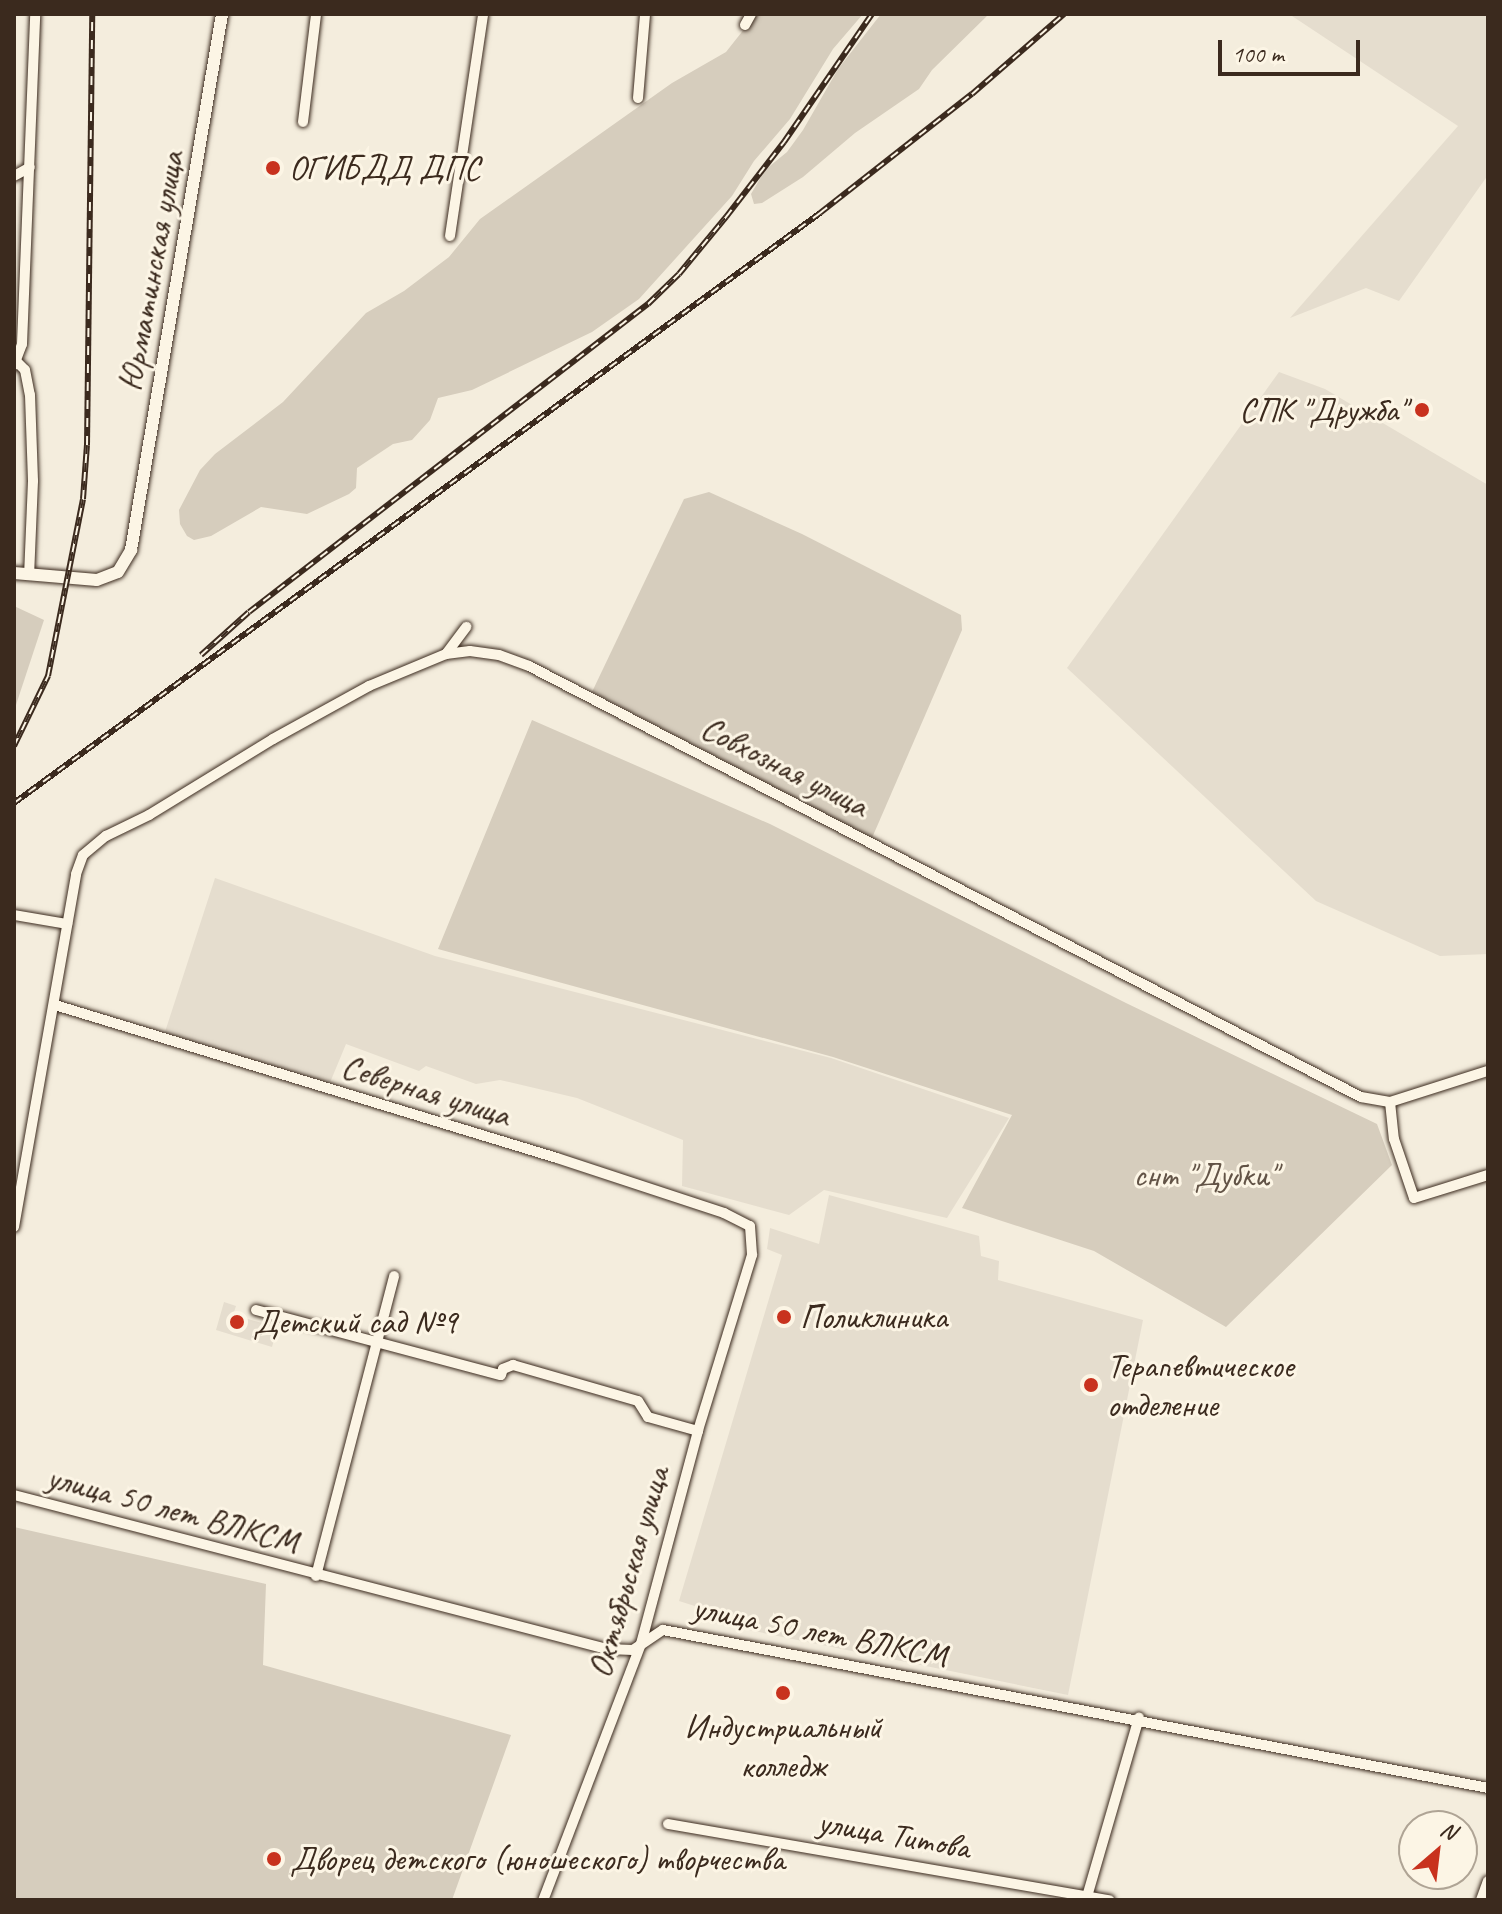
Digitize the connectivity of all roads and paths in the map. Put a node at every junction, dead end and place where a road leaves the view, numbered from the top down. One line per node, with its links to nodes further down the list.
1 (35, 14): 8 (street)
2 (222, 14): 13 (main road, Юрматинская улица)
3 (316, 14): 7 (street)
4 (483, 14): 10 (street)
5 (645, 14): 6 (street)
6 (638, 98)
7 (303, 122)
8 (30, 167): 9 (street); 11 (street)
9 (14, 176)
10 (450, 236)
11 (15, 363): 13 (street)
12 (14, 573): 13 (main road)
13 (29, 575)
14 (466, 627): 15 (street)
15 (446, 654): 17 (street, Совхозная улица); 20 (street, Совхозная улица)
16 (14, 915): 17 (street)
17 (67, 924): 18 (street)
18 (55, 1005): 22 (street); 23 (street, Северная улица)
19 (1488, 1071): 20 (street)
20 (1390, 1102): 21 (street)
21 (1488, 1175)
22 (14, 1227)
23 (752, 1255): 27 (street, Октябрьская улица)
24 (394, 1276): 26 (street)
25 (256, 1310): 26 (street)
26 (378, 1342): 27 (street); 29 (street)
27 (698, 1431): 30 (street, Октябрьская улица)
28 (14, 1495): 29 (street, улица 50 лет ВЛКСМ)
29 (316, 1576): 30 (street, улица 50 лет ВЛКСМ)
30 (641, 1644): 31 (street, улица 50 лет ВЛКСМ); 36 (street, Октябрьская улица)
31 (1139, 1718): 32 (street, улица 50 лет ВЛКСМ); 35 (street)
32 (1488, 1788)
33 (668, 1824): 35 (street, улица Титова)
34 (1488, 1881): 38 (street)
35 (1087, 1898): 37 (street, улица Титова)
36 (543, 1900)
37 (1110, 1900)
38 (1481, 1900)

